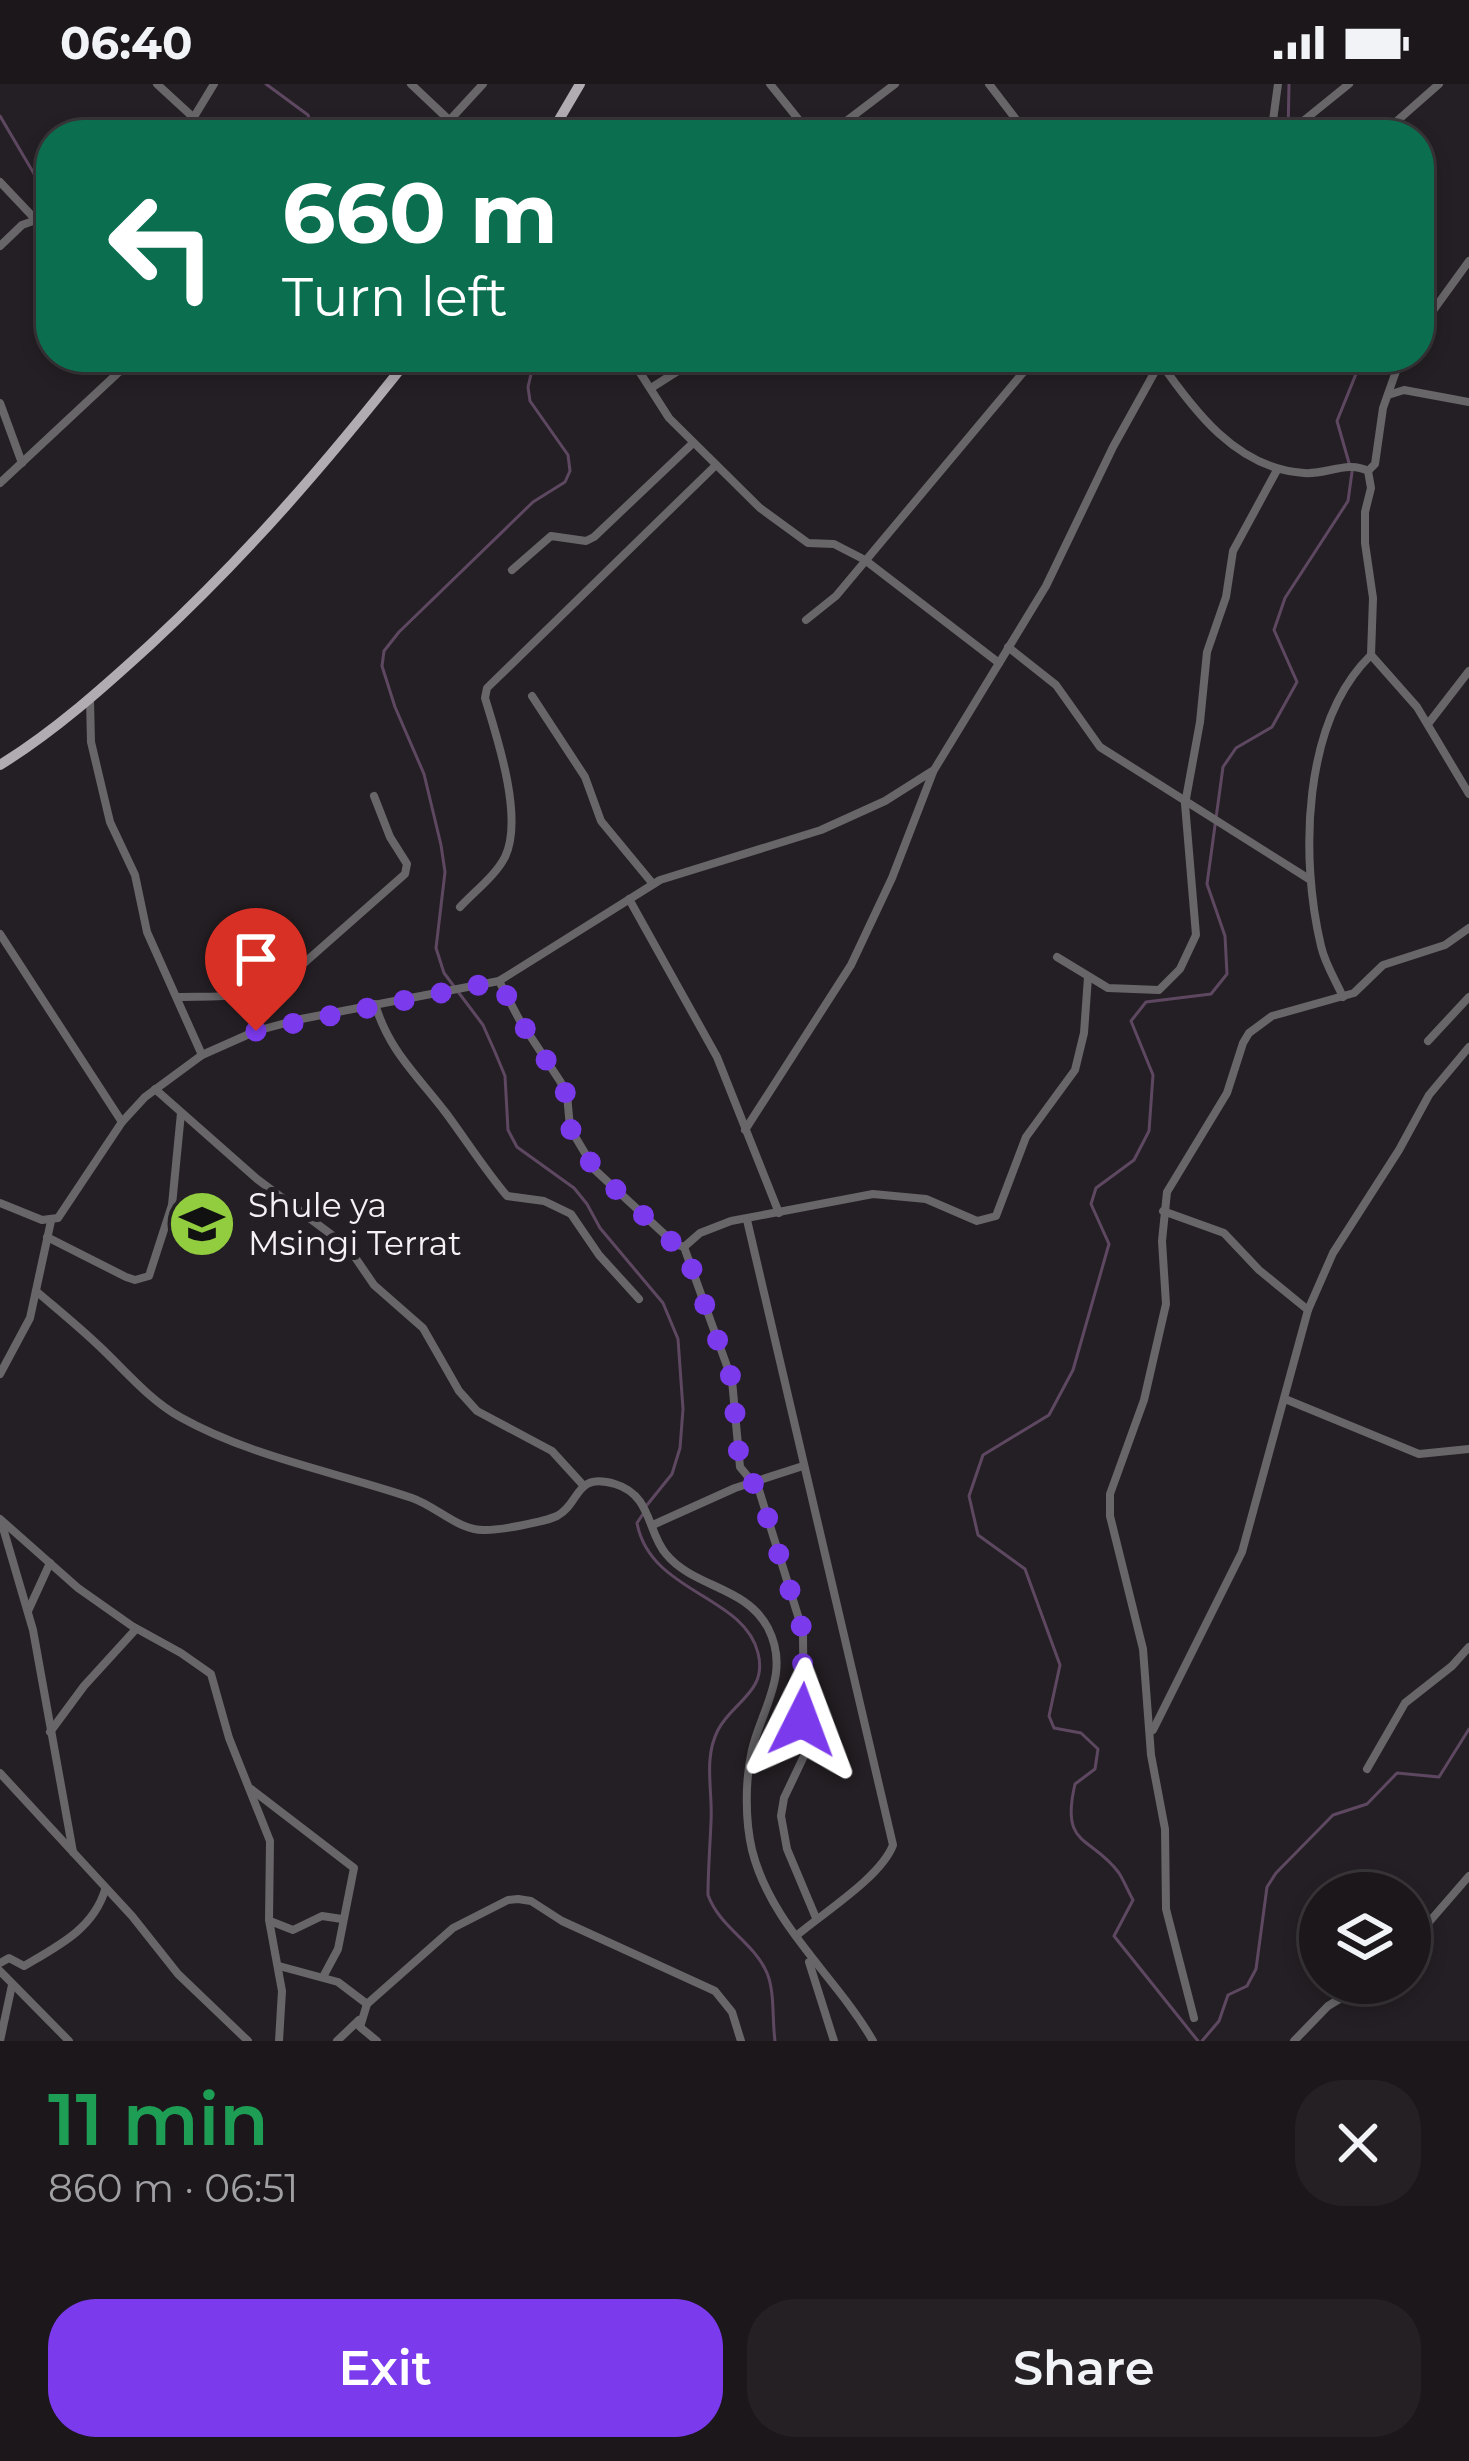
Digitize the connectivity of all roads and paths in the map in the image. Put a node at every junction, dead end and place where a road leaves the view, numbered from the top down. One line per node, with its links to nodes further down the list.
1 (157, 84): 12 (street)
2 (214, 84): 12 (street)
3 (411, 84): 13 (street)
4 (483, 84): 13 (street)
5 (580, 84): 14 (main road)
6 (770, 84): 15 (street)
7 (896, 84): 16 (street)
8 (989, 84): 17 (street)
9 (1277, 84): 18 (street)
10 (1349, 84): 19 (street)
11 (1439, 84): 20 (street)
12 (195, 118)
13 (448, 119)
14 (559, 120)
15 (799, 120)
16 (848, 120)
17 (1017, 120)
18 (1273, 120)
19 (1306, 120)
20 (1398, 120)
21 (0, 182): 22 (street)
22 (36, 220): 23 (street)
23 (0, 247)
24 (1469, 261): 25 (street)
25 (1434, 309)
26 (119, 372): 39 (street)
27 (398, 372): 52 (main road)
28 (640, 372): 34 (street)
29 (676, 372): 34 (street)
30 (1023, 372): 44 (street)
31 (1153, 372): 47 (street)
32 (1168, 372): 41 (street)
33 (1395, 372): 35 (street)
34 (651, 388): 38 (street)
35 (1387, 396): 36 (street); 42 (street)
36 (1469, 402)
37 (0, 403): 39 (street)
38 (692, 444): 40 (street); 45 (street)
39 (22, 464): 43 (street)
40 (716, 465): 44 (street); 64 (street)
41 (1277, 470): 42 (street); 59 (street)
42 (1368, 471): 48 (street)
43 (0, 483)
44 (865, 560): 46 (street); 49 (street)
45 (512, 570)
46 (806, 620)
47 (1008, 647): 49 (street); 59 (street)
48 (1371, 655): 53 (street); 61 (street)
49 (999, 663): 55 (street)
50 (1469, 670): 53 (street)
51 (532, 696): 62 (street)
52 (90, 698): 54 (main road); 70 (street)
53 (1429, 724): 57 (street)
54 (0, 764)
55 (934, 770): 56 (street); 60 (street)
56 (910, 785): 60 (street); 62 (street)
57 (1469, 794)
58 (374, 796): 70 (street)
59 (1185, 804): 61 (street); 68 (street)
60 (919, 809): 80 (street)
61 (1309, 879): 71 (street)
62 (652, 884): 63 (street)
63 (629, 898): 69 (street); 80 (street)
64 (460, 907)
65 (1469, 928): 71 (street)
66 (0, 934): 79 (street)
67 (1057, 957): 68 (street)
68 (1088, 977): 83 (street)
69 (499, 981): 73 (street); 87 (street)
70 (177, 997): 76 (street)
71 (1343, 997): 82 (street)
72 (1469, 997): 74 (street)
73 (375, 1004): 76 (street); 89 (street)
74 (1428, 1042)
75 (1469, 1047): 90 (street)
76 (202, 1055): 77 (street)
77 (154, 1089): 78 (street); 79 (street)
78 (181, 1112): 86 (street); 96 (street)
79 (122, 1121): 85 (street)
80 (745, 1130): 83 (street)
81 (0, 1203): 85 (street)
82 (1163, 1211): 90 (street); 103 (street)
83 (779, 1213): 84 (street)
84 (747, 1220): 87 (street); 94 (street)
85 (51, 1221): 86 (street)
86 (47, 1238): 88 (street)
87 (684, 1247): 95 (street)
88 (36, 1291): 91 (street); 96 (street)
89 (639, 1298)
90 (1308, 1310): 92 (street)
91 (0, 1375)
92 (1285, 1399): 93 (street); 103 (street)
93 (1469, 1449)
94 (803, 1466): 95 (street); 111 (street)
95 (754, 1482): 98 (street); 111 (street)
96 (584, 1485): 98 (street)
97 (1, 1520): 99 (street); 100 (street)
98 (655, 1524): 115 (street)
99 (50, 1563): 100 (street); 101 (street)
100 (28, 1611): 104 (street)
101 (136, 1629): 104 (street); 107 (street)
102 (1469, 1647): 105 (street)
103 (1152, 1731): 123 (street)
104 (50, 1732): 108 (street)
105 (1367, 1769)
106 (0, 1773): 108 (street)
107 (250, 1787): 112 (street); 113 (street)
108 (74, 1854): 110 (street)
109 (1469, 1876): 114 (street)
110 (106, 1889): 118 (street); 127 (street)
111 (816, 1918): 115 (street)
112 (342, 1919): 113 (street); 119 (street)
113 (269, 1920): 117 (street)
114 (1431, 1920)
115 (796, 1936): 116 (street)
116 (808, 1957): 132 (street); 133 (street)
117 (278, 1966): 119 (street); 128 (street)
118 (0, 1967): 120 (street)
119 (323, 1977): 121 (street)
120 (13, 1984): 125 (street); 126 (street)
121 (367, 2004): 124 (street); 131 (street)
122 (1331, 2004): 134 (street)
123 (1194, 2018)
124 (360, 2019): 129 (street); 130 (street)
125 (0, 2041)
126 (69, 2041)
127 (248, 2041)
128 (279, 2041)
129 (337, 2041)
130 (377, 2041)
131 (741, 2041)
132 (834, 2041)
133 (873, 2041)
134 (1294, 2041)

